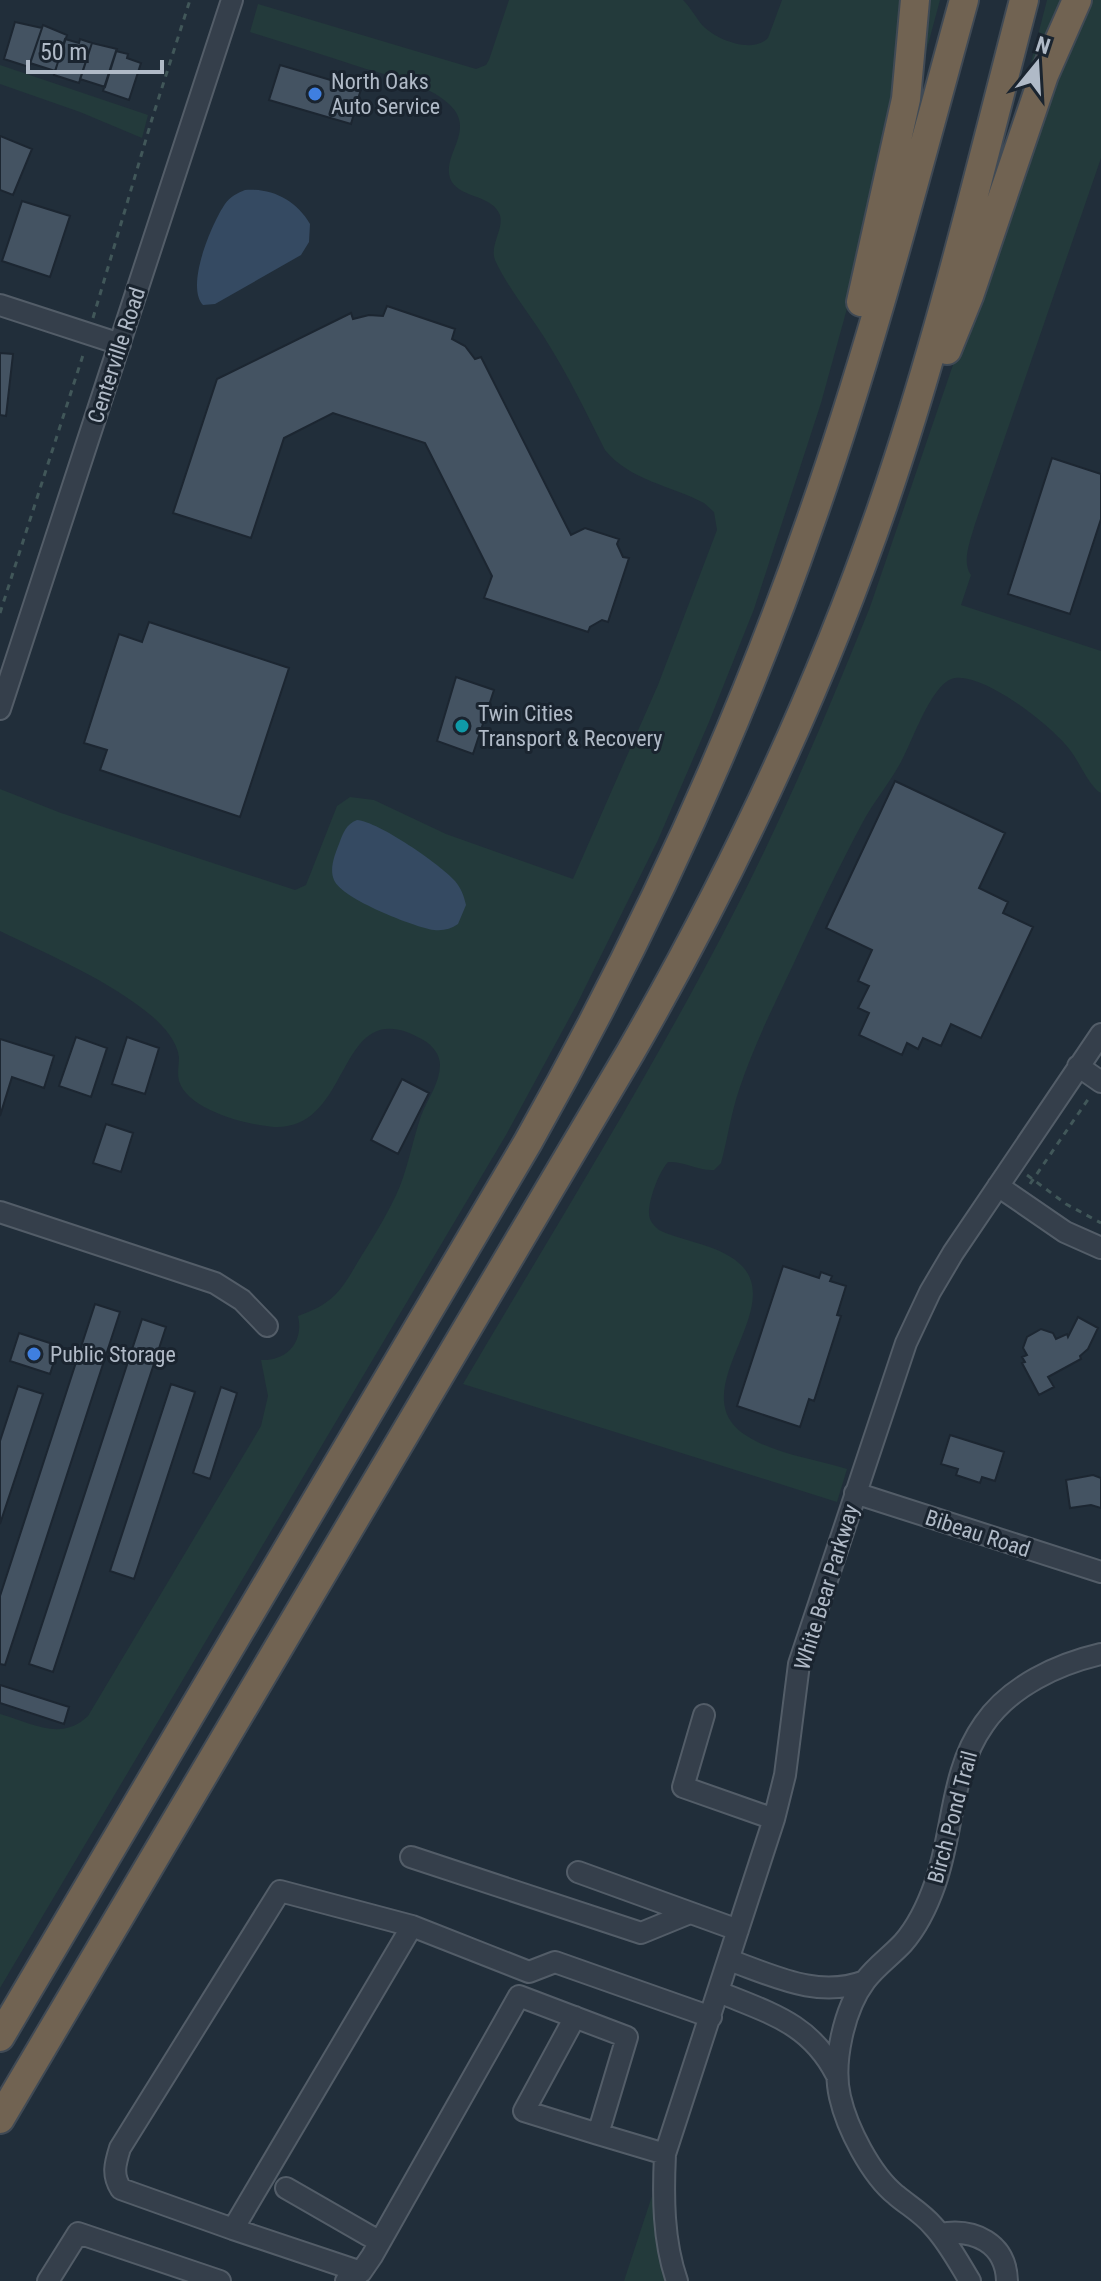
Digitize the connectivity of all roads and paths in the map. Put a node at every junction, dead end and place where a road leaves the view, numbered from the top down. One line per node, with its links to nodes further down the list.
1 (190, 0): 8 (path)
2 (232, 0): 9 (street, Centerville Road)
3 (915, 0): 11 (highway)
4 (964, 0): 11 (highway)
5 (1024, 0): 12 (highway)
6 (1077, 0): 12 (highway)
7 (0, 305): 9 (street)
8 (96, 307)
9 (120, 344): 14 (street, Centerville Road)
10 (83, 357): 13 (path)
11 (813, 516): 40 (highway)
12 (871, 536): 42 (highway)
13 (0, 613)
14 (0, 709)
15 (1101, 1034): 16 (street, White Bear Parkway)
16 (1078, 1066): 17 (street); 18 (street, White Bear Parkway)
17 (1096, 1088): 20 (path)
18 (998, 1186): 21 (street); 23 (street, White Bear Parkway)
19 (0, 1212): 22 (street)
20 (1101, 1223)
21 (1101, 1248)
22 (267, 1326)
23 (855, 1493): 24 (street, Bibeau Road); 27 (street, White Bear Parkway)
24 (1101, 1572)
25 (1101, 1654): 35 (street, Birch Pond Trail)
26 (704, 1715): 27 (street)
27 (774, 1819): 32 (street, White Bear Parkway)
28 (411, 1857): 30 (street)
29 (578, 1872): 30 (street)
30 (690, 1913): 32 (street)
31 (412, 1926): 34 (street); 46 (street); 46 (street)
32 (738, 1930): 33 (street, White Bear Parkway)
33 (729, 1960): 35 (street); 36 (street, White Bear Parkway)
34 (529, 1972): 37 (street); 39 (street)
35 (865, 1981): 41 (street)
36 (719, 1992): 39 (street, White Bear Parkway); 41 (street)
37 (519, 1996): 38 (street); 48 (street)
38 (575, 2017): 43 (street); 43 (street)
39 (711, 2017): 44 (street, White Bear Parkway)
40 (0, 2037)
41 (837, 2076): 47 (street)
42 (0, 2119)
43 (598, 2134): 44 (street)
44 (665, 2154): 52 (street, White Bear Parkway)
45 (286, 2188): 48 (street)
46 (233, 2229): 49 (street)
47 (940, 2234): 53 (street); 54 (street)
48 (380, 2242): 49 (street)
49 (353, 2276)
50 (48, 2281): 51 (street)
51 (220, 2281)
52 (677, 2281)
53 (970, 2281)
54 (1007, 2281)

